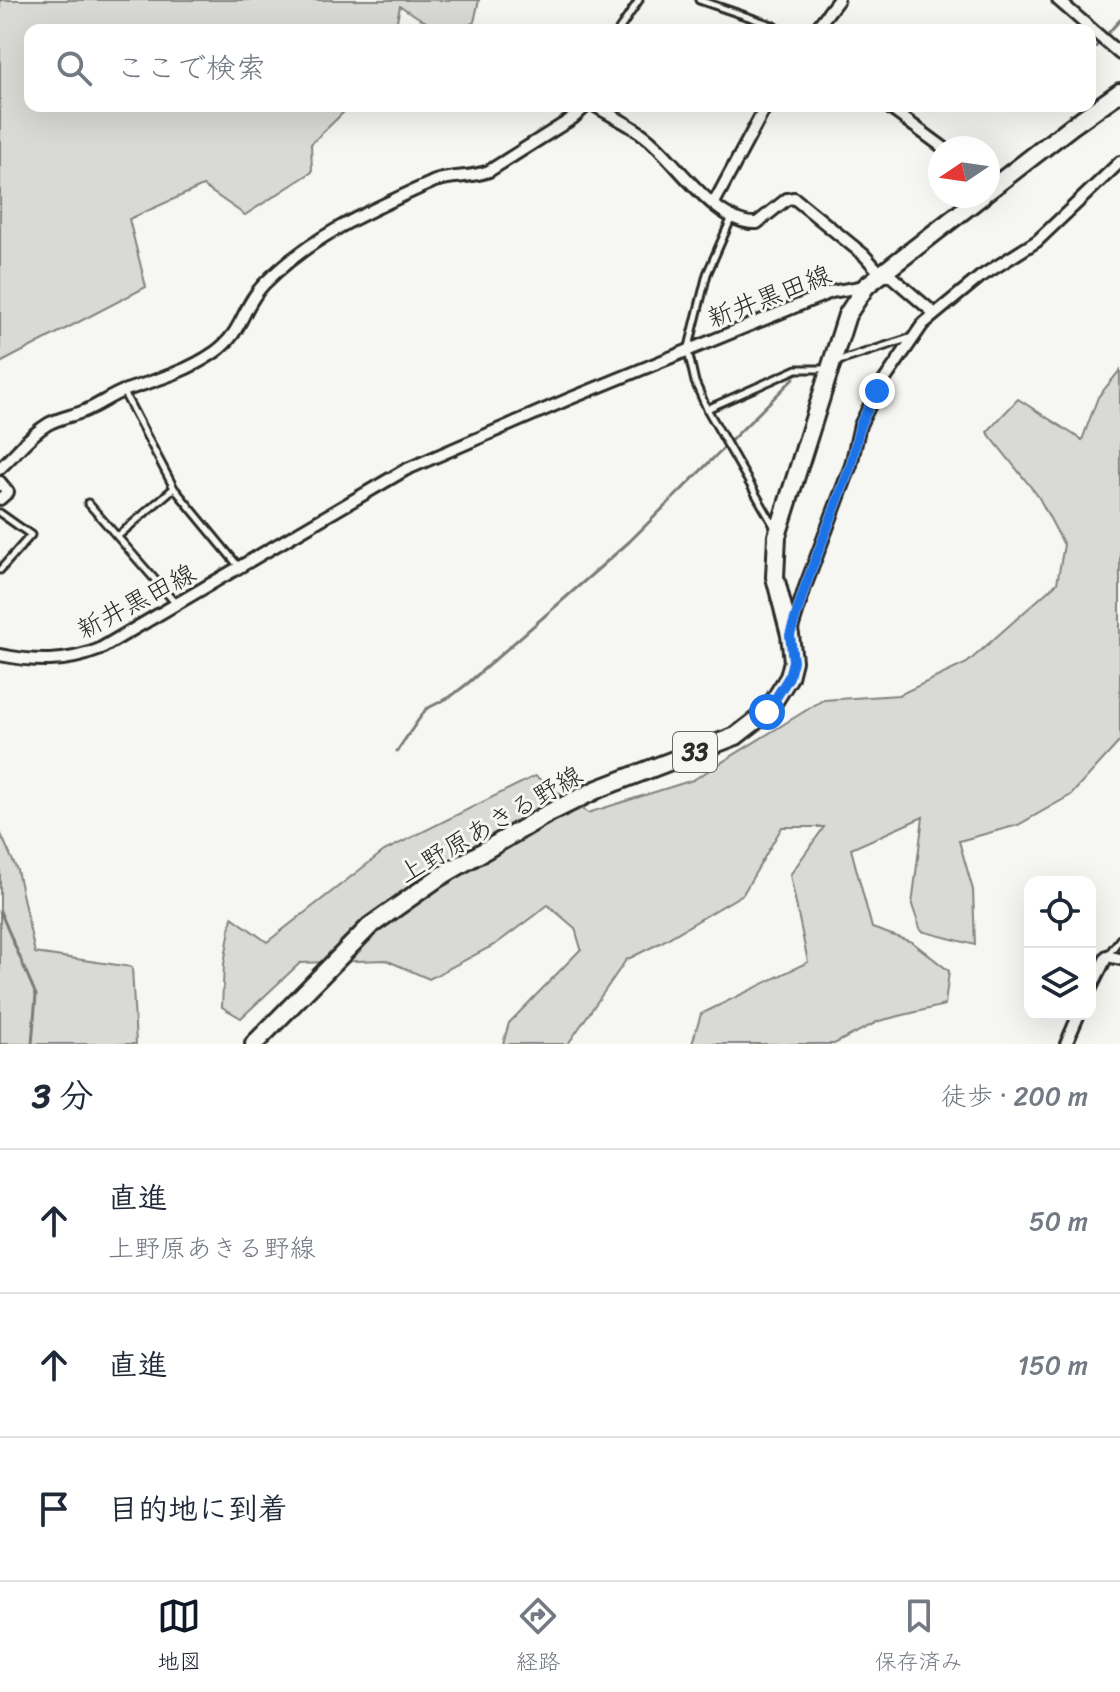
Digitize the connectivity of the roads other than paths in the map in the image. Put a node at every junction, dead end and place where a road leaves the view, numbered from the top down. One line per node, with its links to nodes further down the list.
1 (639, 0): 5 (lane)
2 (699, 0): 6 (lane)
3 (838, 0): 7 (street)
4 (1058, 0): 8 (street)
5 (623, 24)
6 (769, 24)
7 (820, 24)
8 (1085, 24)
9 (1096, 34): 10 (street)
10 (1120, 54)
11 (1120, 92): 12 (main road)
12 (1096, 109)
13 (580, 112): 30 (street)
14 (605, 112): 21 (street)
15 (763, 112): 21 (street)
16 (895, 112): 18 (street)
17 (1092, 112): 20 (main road)
18 (928, 136)
19 (1120, 162): 26 (street)
20 (1000, 182)
21 (714, 203): 23 (street)
22 (967, 208): 24 (main road, 上野原あきる野線 / 33)
23 (732, 216): 24 (street); 28 (lane)
24 (883, 273): 25 (main road, 上野原あきる野線 / 33); 26 (street)
25 (866, 286): 28 (street, 新井黒田線); 29 (main road, 上野原あきる野線 / 33)
26 (935, 314): 27 (street)
27 (915, 337): 29 (lane); 43 (street)
28 (688, 351): 31 (lane); 40 (street, 新井黒田線)
29 (829, 366): 31 (lane); 38 (main road, 上野原あきる野線 / 33)
30 (123, 391): 32 (street); 34 (lane)
31 (707, 409): 38 (lane)
32 (0, 468)
33 (0, 482): 35 (street)
34 (174, 488): 39 (lane); 40 (lane)
35 (0, 499)
36 (88, 503): 39 (lane)
37 (0, 513): 41 (lane)
38 (778, 533): 43 (main road, 上野原あきる野線 / 33)
39 (118, 536): 42 (lane)
40 (240, 569): 42 (street, 新井黒田線)
41 (0, 570)
42 (177, 606): 44 (street, 新井黒田線)
43 (790, 635): 50 (main road, 上野原あきる野線 / 33)
44 (0, 655)
45 (1120, 939): 46 (lane)
46 (1107, 956): 47 (street); 48 (street)
47 (1120, 959)
48 (1096, 978)
49 (1076, 1020): 51 (street)
50 (254, 1044)
51 (1066, 1044)

